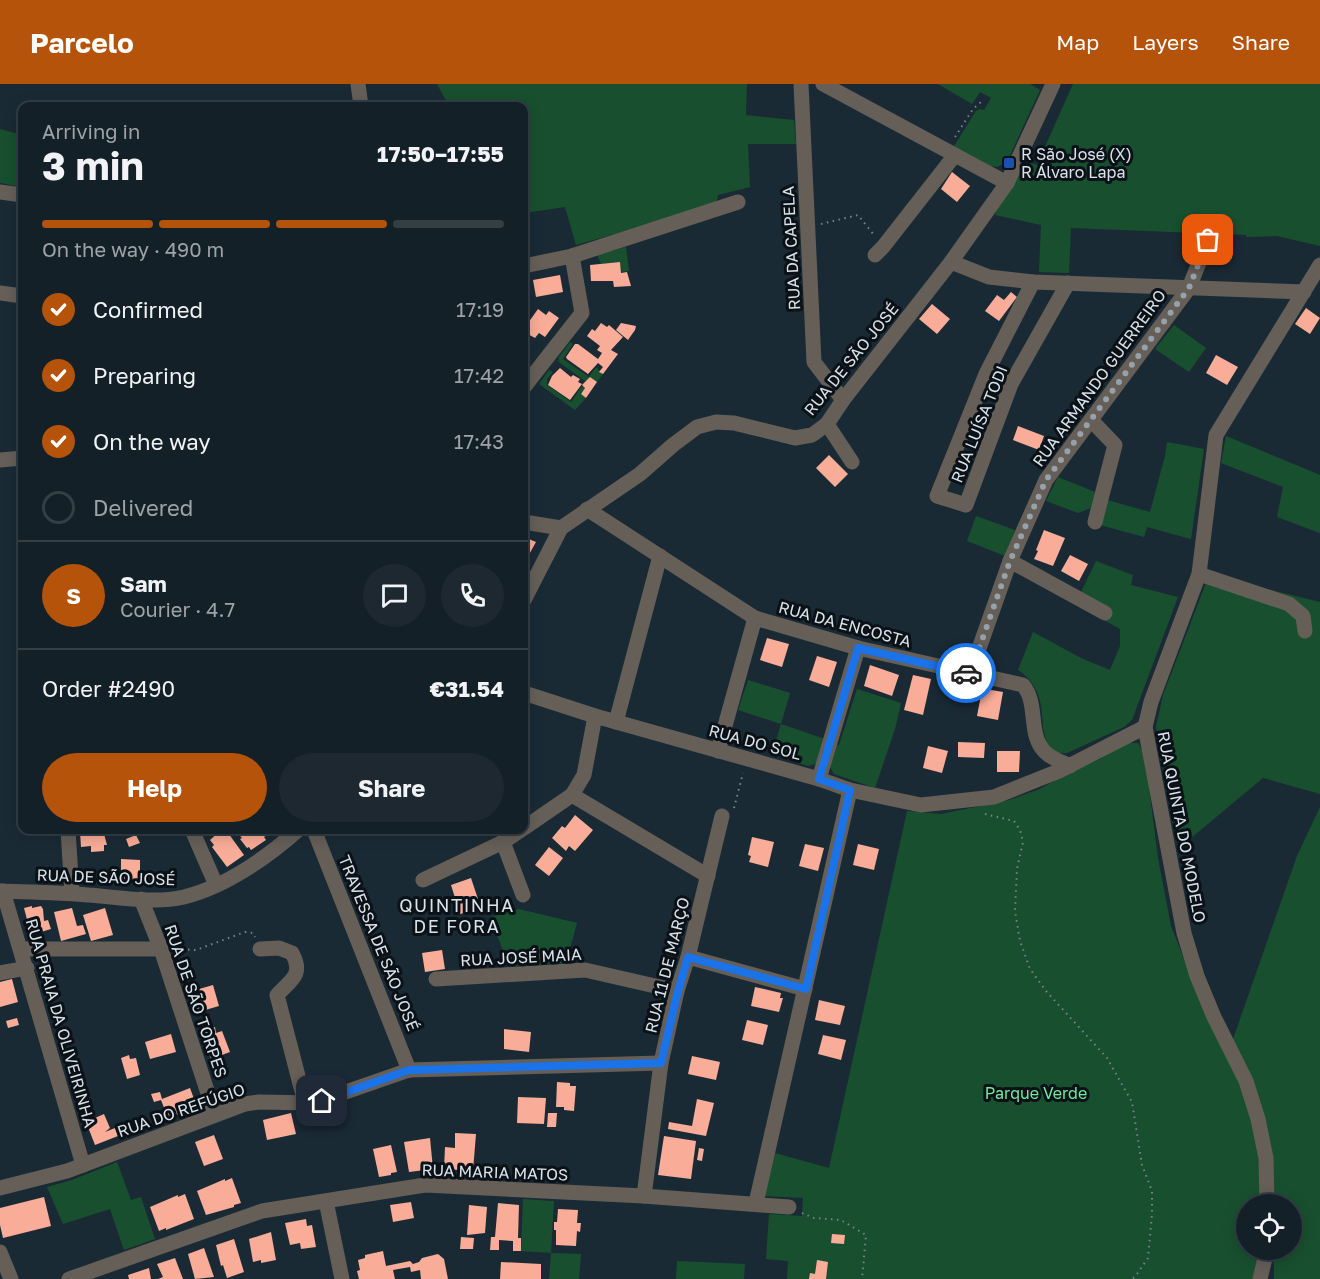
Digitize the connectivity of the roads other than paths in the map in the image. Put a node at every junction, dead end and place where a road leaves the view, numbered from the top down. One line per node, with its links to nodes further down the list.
1 (358, 84): 5 (street)
2 (801, 84): 24 (street, RUA DA CAPELA)
3 (823, 84): 6 (street)
4 (1053, 84): 7 (street, RUA DE SÃO JOSÉ)
5 (360, 102)
6 (951, 153): 7 (street); 12 (street)
7 (1007, 183): 14 (street, RUA DE SÃO JOSÉ)
8 (0, 192): 9 (street)
9 (18, 194)
10 (738, 202): 13 (street)
11 (1208, 240): 19 (street, RUA ARMANDO GUERREIRO)
12 (879, 251)
13 (572, 256): 15 (street); 23 (street)
14 (951, 262): 17 (street); 24 (street, RUA DE SÃO JOSÉ)
15 (528, 265)
16 (1320, 265): 20 (street, RUA QUINTA DO MODELO)
17 (1033, 282): 18 (street); 18 (street, RUA LUÍSA TODI)
18 (1068, 283): 19 (street)
19 (1189, 288): 20 (street); 25 (street, RUA ARMANDO GUERREIRO)
20 (1304, 292): 36 (street, RUA QUINTA DO MODELO)
21 (0, 293): 22 (street)
22 (18, 295)
23 (528, 382)
24 (843, 400): 26 (street, RUA DE SÃO JOSÉ)
25 (1091, 420): 31 (street); 35 (street, RUA ARMANDO GUERREIRO)
26 (827, 424): 29 (street); 30 (street, RUA DE SÃO JOSÉ)
27 (18, 458): 28 (street)
28 (0, 460)
29 (852, 462)
30 (587, 509): 33 (street, RUA DE SÃO JOSÉ); 34 (street, RUA DA ENCOSTA)
31 (1095, 522)
32 (528, 523): 33 (street)
33 (561, 528): 37 (street, RUA DE SÃO JOSÉ)
34 (660, 556): 39 (street, RUA DA ENCOSTA); 45 (street)
35 (1010, 561): 38 (street); 42 (street, RUA ARMANDO GUERREIRO)
36 (1199, 574): 40 (street); 46 (street, RUA QUINTA DO MODELO)
37 (528, 592)
38 (1105, 613)
39 (755, 618): 41 (street, RUA DA ENCOSTA); 47 (street)
40 (1305, 631)
41 (858, 648): 42 (street, RUA DA ENCOSTA); 49 (street)
42 (970, 674): 48 (street, RUA DA ENCOSTA)
43 (528, 694): 44 (street, RUA DO SOL)
44 (595, 716): 45 (street, RUA DO SOL); 51 (street)
45 (616, 722): 47 (street, RUA DO SOL)
46 (1145, 727): 48 (street, RUA DO SOL); 82 (street, RUA QUINTA DO MODELO)
47 (718, 751): 49 (street, RUA DO SOL)
48 (1070, 766): 50 (street, RUA DO SOL)
49 (819, 779): 50 (street, RUA DO SOL)
50 (850, 790): 74 (street)
51 (572, 795): 53 (street); 60 (street)
52 (722, 816): 60 (street, RUA 11 DE MARÇO)
53 (528, 825)
54 (68, 834): 64 (street)
55 (194, 834): 62 (street)
56 (293, 834): 62 (street, RUA DE SÃO JOSÉ)
57 (316, 834): 77 (street, TRAVESSA DE SÃO JOSÉ)
58 (515, 834): 59 (street)
59 (503, 842): 61 (street); 65 (street)
60 (708, 876): 70 (street, RUA 11 DE MARÇO)
61 (423, 880)
62 (216, 885): 66 (street, RUA DE SÃO JOSÉ)
63 (2, 891): 64 (street, RUA DE SÃO JOSÉ); 67 (street, RUA PRAIA DA OLIVEIRINHA)
64 (72, 893): 66 (street, RUA DE SÃO JOSÉ)
65 (523, 895)
66 (141, 899): 68 (street, RUA DE SÃO TORPES)
67 (21, 949): 68 (street); 71 (street, RUA PRAIA DA OLIVEIRINHA)
68 (161, 949): 79 (street, RUA DE SÃO TORPES)
69 (260, 949): 78 (street)
70 (688, 957): 74 (street); 75 (street, RUA 11 DE MARÇO)
71 (27, 968): 72 (street); 80 (street, RUA PRAIA DA OLIVEIRINHA)
72 (0, 974)
73 (436, 979): 75 (street, RUA JOSÉ MAIA)
74 (806, 989): 85 (street)
75 (678, 991): 76 (street, RUA 11 DE MARÇO)
76 (661, 1063): 77 (street, RUA DO REFÚGIO); 83 (street, RUA 11 DE MARÇO)
77 (409, 1070): 78 (street, RUA DO REFÚGIO)
78 (305, 1103): 79 (street, RUA DO REFÚGIO)
79 (215, 1115): 80 (street, RUA DO REFÚGIO)
80 (83, 1165): 81 (street, RUA DO REFÚGIO)
81 (0, 1188)
82 (1267, 1194)
83 (644, 1196): 84 (street, RUA MARIA MATOS); 85 (street, RUA MARIA MATOS)
84 (326, 1201): 91 (street, RUA MARIA MATOS); 92 (street)
85 (756, 1203): 86 (street, RUA MARIA MATOS)
86 (789, 1206)
87 (0, 1252): 90 (street)
88 (1265, 1260): 93 (street)
89 (1267, 1260): 94 (street)
90 (11, 1279)
91 (69, 1279)
92 (342, 1279)
93 (1260, 1279)
94 (1268, 1279)

